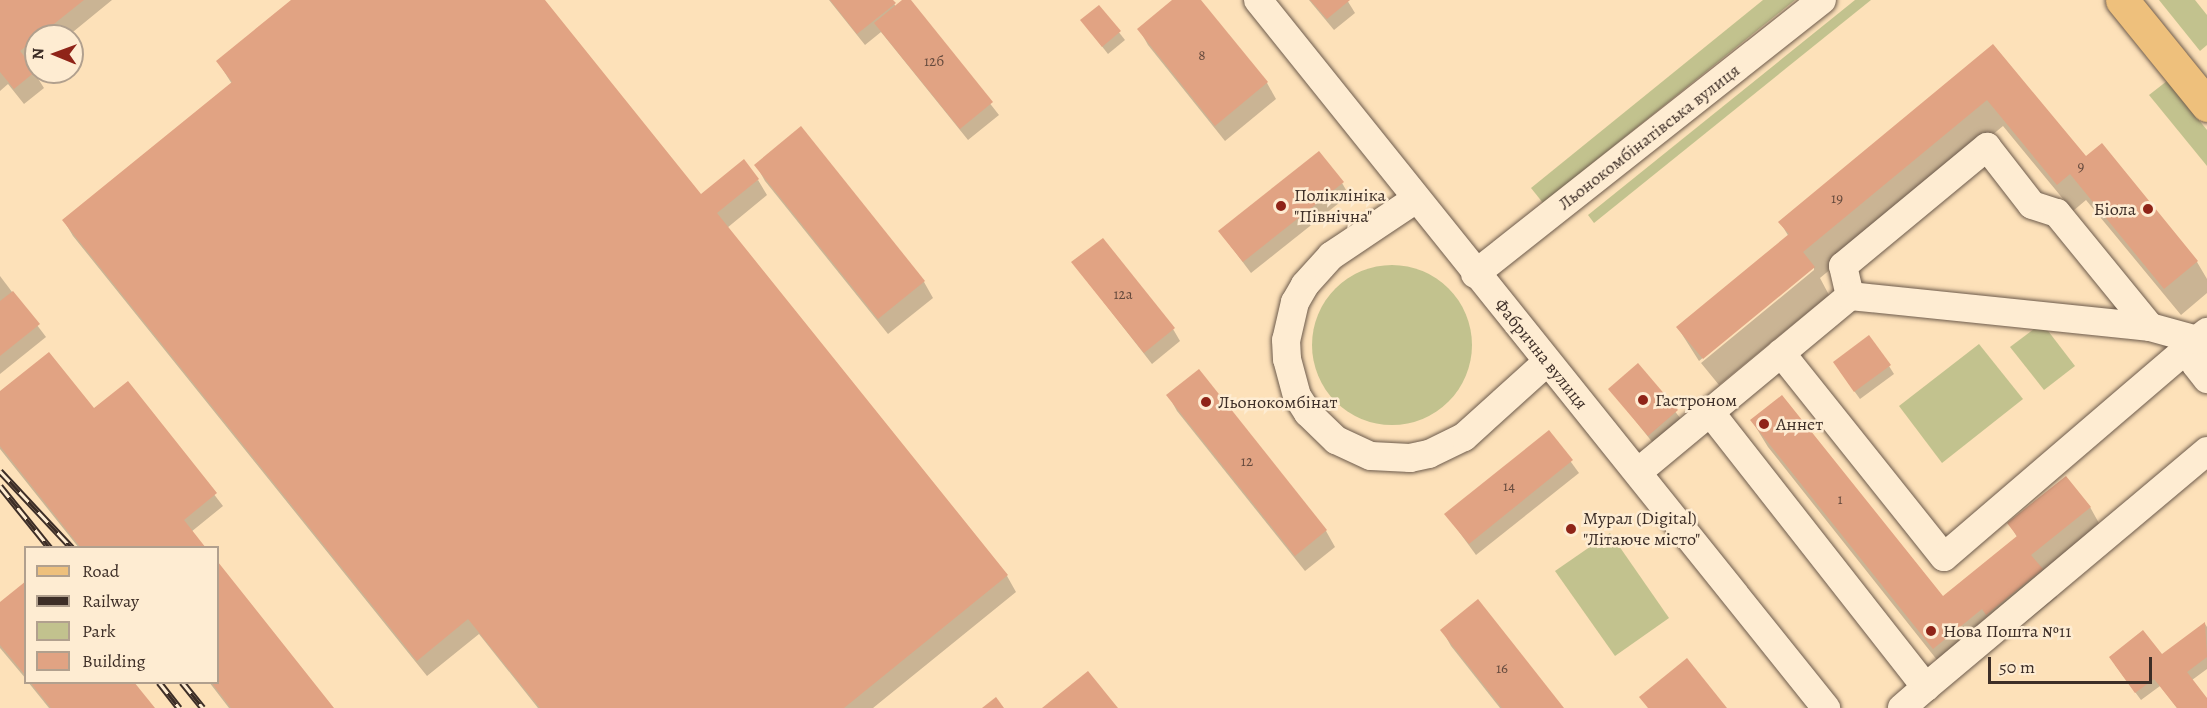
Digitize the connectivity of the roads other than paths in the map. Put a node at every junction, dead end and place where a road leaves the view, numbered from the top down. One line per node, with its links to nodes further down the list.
1 (1258, 0): 5 (street, Фабрична вулиця)
2 (1822, 0): 6 (street, Льонокомбінатівська вулиця)
3 (2123, 1): 4 (main road)
4 (2207, 105)
5 (1416, 199): 6 (street, Фабрична вулиця); 11 (street)
6 (1475, 274): 11 (street, Фабрична вулиця)
7 (1850, 296): 8 (street); 8 (street); 10 (street)
8 (2150, 327): 9 (street)
9 (2202, 336): 10 (street); 12 (street)
10 (1781, 353): 13 (street)
11 (1547, 362): 15 (street, Фабрична вулиця)
12 (2207, 379)
13 (1710, 412): 15 (street); 16 (street)
14 (2207, 452): 16 (street)
15 (1638, 472): 17 (street, Фабрична вулиця)
16 (1926, 687): 18 (street)
17 (1826, 708)
18 (1902, 708)

